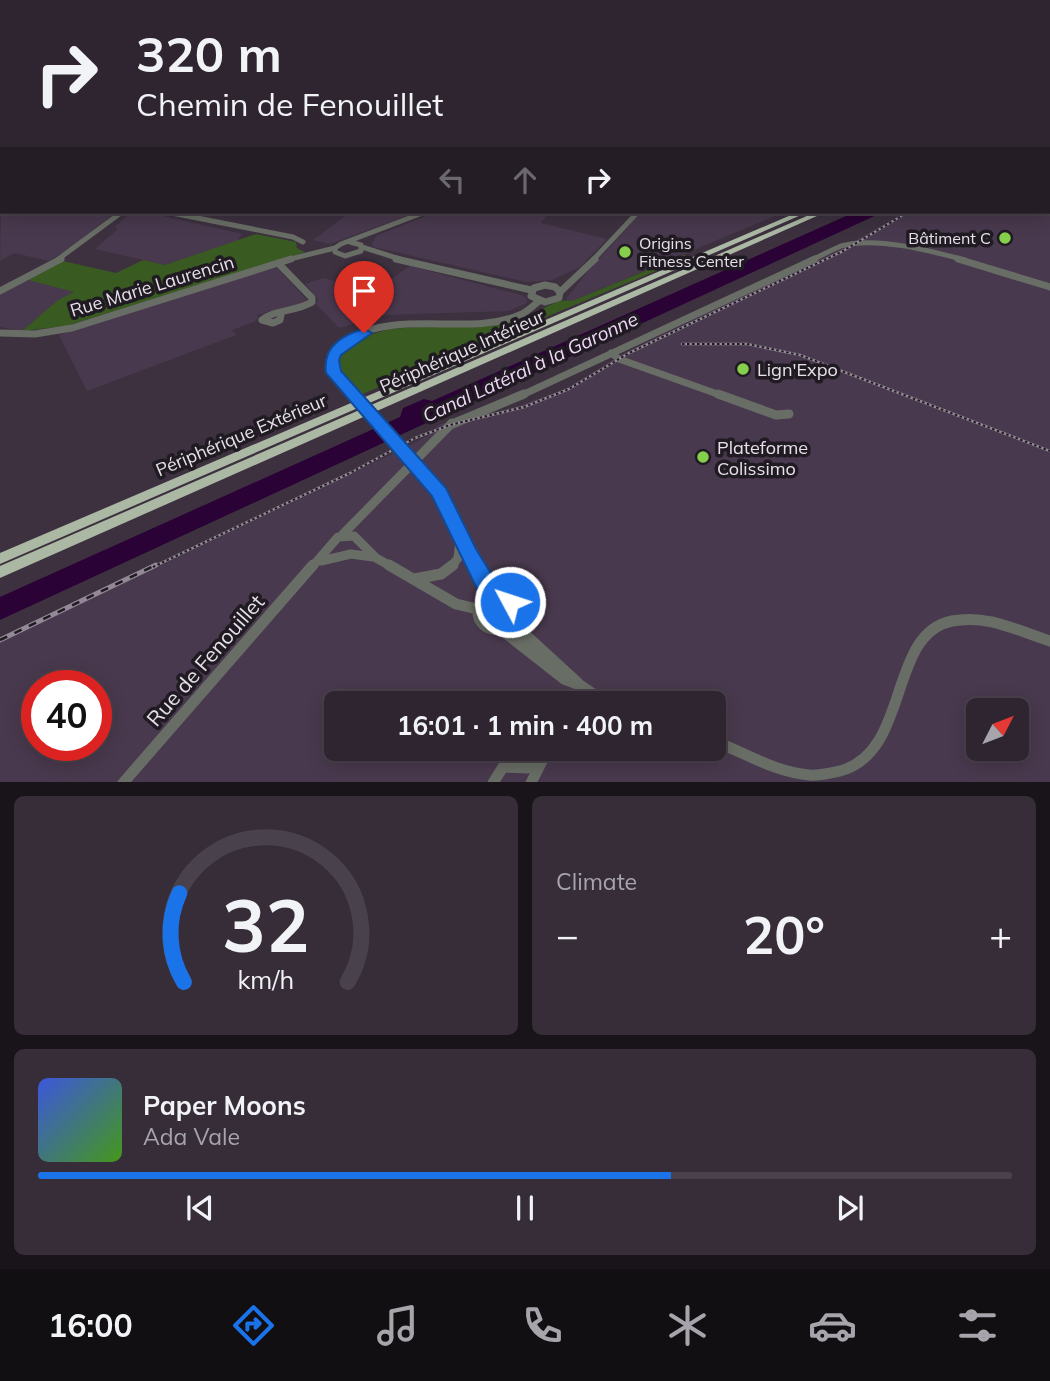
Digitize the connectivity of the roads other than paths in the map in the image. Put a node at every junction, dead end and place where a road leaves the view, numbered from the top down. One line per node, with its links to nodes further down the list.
1 (119, 214): 19 (street)
2 (177, 214): 8 (street)
3 (420, 214): 7 (street)
4 (636, 214): 15 (street)
5 (799, 214): 33 (highway, Périphérique Extérieur)
6 (817, 214): 36 (highway, Périphérique Intérieur)
7 (371, 233): 9 (street); 10 (street)
8 (303, 242)
9 (350, 242): 10 (street); 11 (street)
10 (361, 246): 12 (street); 13 (street)
11 (336, 251): 12 (street, Rue Marie Laurencin); 14 (street, Rue Marie Laurencin)
12 (355, 254): 13 (street)
13 (379, 254): 18 (street)
14 (278, 263): 22 (street); 23 (street, Rue Marie Laurencin)
15 (579, 274): 16 (street); 20 (street)
16 (549, 285): 18 (street); 20 (street)
17 (1050, 285): 24 (street)
18 (531, 290): 21 (street)
19 (0, 291)
20 (560, 292): 21 (street)
21 (539, 301): 27 (street, bridge)
22 (281, 315)
23 (0, 333)
24 (611, 353): 25 (street); 26 (street, Rue de Fenouillet)
25 (789, 414)
26 (360, 518): 28 (street, Rue de Fenouillet); 29 (street)
27 (459, 531): 37 (street); 38 (street)
28 (340, 535): 29 (street); 30 (street, Rue de Fenouillet)
29 (357, 540): 31 (street); 34 (street, Rue de Fenouillet)
30 (330, 547): 32 (street); 35 (street, Rue de Fenouillet)
31 (351, 554): 32 (street, Rue de Fenouillet); 34 (street, Rue de Fenouillet)
32 (339, 556): 35 (street, Rue de Fenouillet)
33 (0, 558)
34 (376, 558): 37 (street, Rue de Fenouillet)
35 (316, 564): 49 (street, Rue de Fenouillet)
36 (0, 572)
37 (412, 579): 39 (street, Rue de Fenouillet)
38 (492, 597): 39 (street); 40 (street)
39 (477, 609): 41 (street)
40 (514, 616): 41 (street); 43 (street)
41 (499, 628): 43 (street)
42 (1050, 641): 46 (street)
43 (581, 686): 44 (street); 45 (street)
44 (578, 691)
45 (588, 691)
46 (726, 746)
47 (536, 761): 50 (street)
48 (542, 761): 51 (street)
49 (123, 782)
50 (493, 782)
51 (531, 782)

